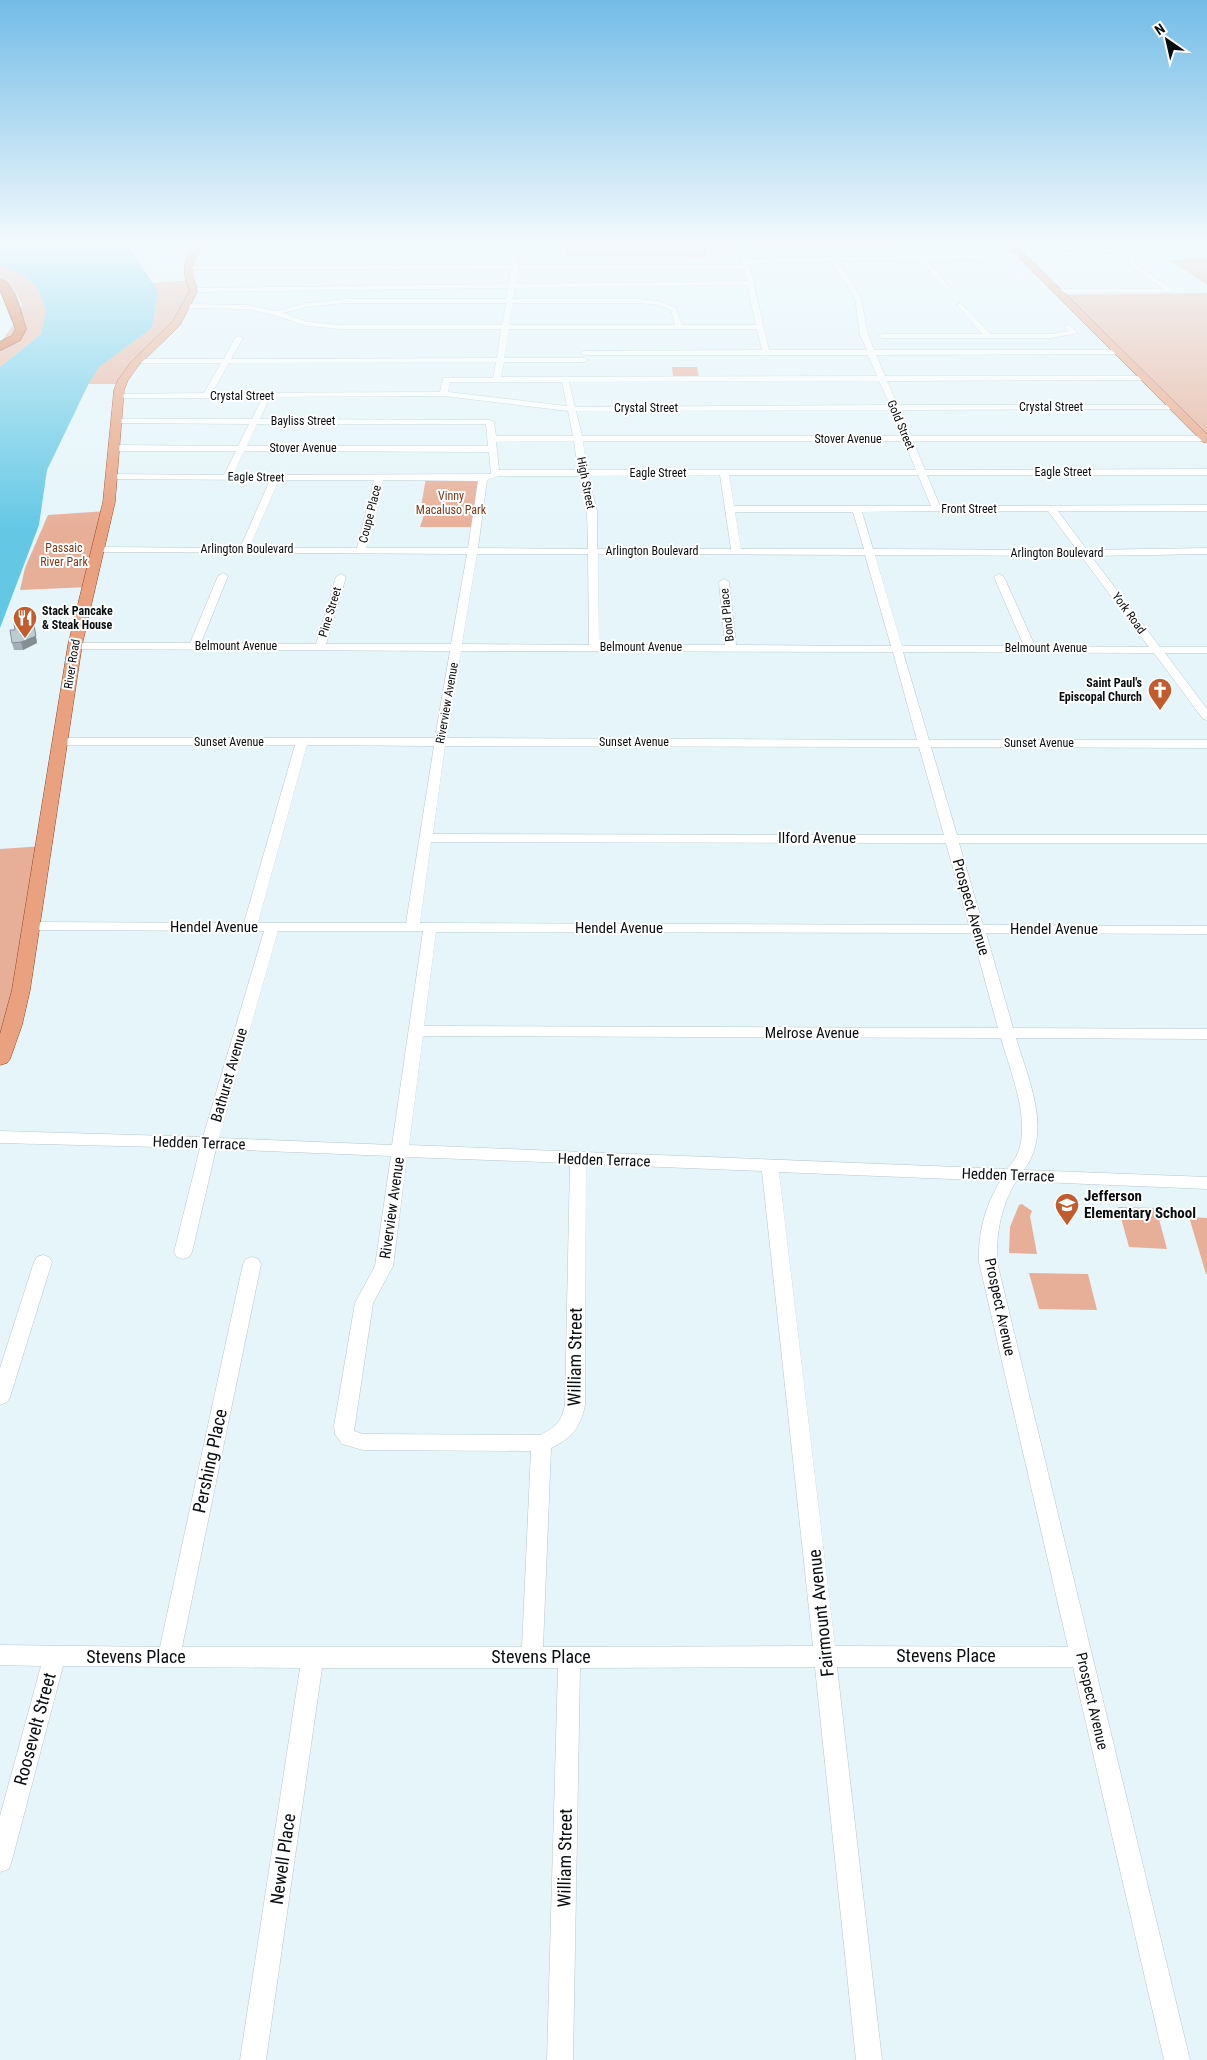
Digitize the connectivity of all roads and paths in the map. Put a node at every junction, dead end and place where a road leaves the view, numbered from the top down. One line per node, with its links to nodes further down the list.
1 (16, 337): 9 (highway)
2 (163, 337): 16 (main road, River Road)
3 (505, 337): 15 (street)
4 (762, 337): 11 (street)
5 (865, 337): 12 (street, Gold Street)
6 (1103, 337): 10 (main road)
7 (239, 338): 14 (street)
8 (582, 342): 13 (street)
9 (0, 347)
10 (1118, 352): 12 (street); 17 (main road)
11 (766, 353): 12 (street); 13 (street)
12 (871, 353): 18 (street, Gold Street)
13 (584, 357): 15 (street); 21 (street)
14 (226, 360): 15 (street); 16 (street); 24 (street)
15 (502, 360): 19 (street)
16 (140, 361): 23 (main road, River Road)
17 (1145, 378): 18 (street); 26 (main road)
18 (883, 379): 21 (street); 27 (street, Gold Street)
19 (497, 380): 20 (street); 22 (street)
20 (565, 380): 21 (street); 28 (street, High Street)
21 (584, 380)
22 (444, 394): 25 (street, Crystal Street); 28 (street, Crystal Street)
23 (119, 396): 24 (street, Crystal Street); 29 (main road, River Road)
24 (207, 396): 25 (street, Crystal Street)
25 (267, 396): 30 (street)
26 (1174, 407): 27 (street, Crystal Street); 34 (main road)
27 (894, 408): 28 (street, Crystal Street); 33 (street, Gold Street)
28 (571, 409): 32 (street, High Street)
29 (116, 421): 30 (street, Bayliss Street); 35 (main road, River Road)
30 (254, 421): 31 (street, Bayliss Street); 36 (street)
31 (492, 439): 32 (street, Stover Avenue); 37 (street)
32 (578, 439): 33 (street, Stover Avenue); 41 (street, High Street)
33 (907, 439): 34 (street, Stover Avenue); 38 (street, Gold Street)
34 (1206, 439)
35 (114, 448): 36 (street, Stover Avenue); 43 (main road, River Road)
36 (242, 448): 37 (street, Stover Avenue); 44 (street)
37 (493, 449): 40 (street)
38 (921, 472): 39 (street, Eagle Street); 42 (street, Eagle Street); 51 (street, Gold Street)
39 (1207, 472)
40 (495, 473): 41 (street, Eagle Street); 47 (street, Eagle Street)
41 (583, 473): 42 (street, Eagle Street); 57 (street, High Street)
42 (724, 473): 49 (street)
43 (111, 477): 44 (street, Eagle Street); 54 (main road, River Road)
44 (226, 477): 45 (street, Eagle Street)
45 (275, 478): 46 (street, Eagle Street); 53 (street)
46 (379, 478): 47 (street, Eagle Street); 55 (street, Coupe Place)
47 (483, 478): 56 (street, Riverview Avenue)
48 (1207, 508): 52 (street, Front Street)
49 (730, 509): 50 (street, Front Street); 59 (street)
50 (857, 509): 51 (street, Front Street); 60 (street, Prospect Avenue)
51 (937, 509): 52 (street, Front Street)
52 (1052, 510): 61 (street, York Road)
53 (244, 549): 54 (street, Arlington Boulevard); 55 (street, Arlington Boulevard)
54 (97, 550): 67 (main road, River Road)
55 (361, 550): 56 (street, Arlington Boulevard)
56 (473, 550): 57 (street, Arlington Boulevard); 70 (street, Riverview Avenue)
57 (592, 551): 59 (street, Arlington Boulevard); 71 (street, High Street)
58 (1202, 551): 61 (street, Arlington Boulevard); 62 (street)
59 (736, 552): 60 (street, Arlington Boulevard)
60 (870, 552): 61 (street, Arlington Boulevard); 73 (street, Prospect Avenue)
61 (1085, 554): 75 (street, York Road)
62 (1207, 562)
63 (223, 576): 68 (street)
64 (341, 577): 69 (street, Pine Street)
65 (999, 577): 74 (street)
66 (724, 582): 72 (street, Bond Place)
67 (75, 646): 68 (street, Belmount Avenue); 78 (main road, River Road)
68 (194, 646): 69 (street, Belmount Avenue)
69 (320, 646): 70 (street, Belmount Avenue)
70 (457, 647): 71 (street, Belmount Avenue); 80 (street, Riverview Avenue)
71 (594, 647): 72 (street, Belmount Avenue)
72 (731, 648): 73 (street, Belmount Avenue)
73 (896, 648): 74 (street, Belmount Avenue); 81 (street, Prospect Avenue)
74 (1030, 648): 75 (street, Belmount Avenue)
75 (1155, 649): 76 (street, Belmount Avenue); 77 (street, York Road)
76 (1207, 650)
77 (1207, 717)
78 (60, 741): 79 (street, Sunset Avenue); 86 (main road, River Road)
79 (302, 742): 80 (street, Sunset Avenue); 87 (street)
80 (440, 742): 81 (street, Sunset Avenue); 83 (street, Riverview Avenue)
81 (923, 743): 82 (street, Sunset Avenue); 84 (street, Prospect Avenue)
82 (1207, 744)
83 (427, 838): 84 (street, Ilford Avenue); 89 (street, Riverview Avenue)
84 (952, 838): 85 (street, Ilford Avenue); 91 (street, Prospect Avenue)
85 (1207, 839)
86 (31, 926): 87 (street, Hendel Avenue); 96 (main road, River Road)
87 (250, 927): 88 (street, Hendel Avenue)
88 (272, 927): 89 (street, Hendel Avenue); 98 (street, Bathurst Avenue)
89 (412, 928): 90 (street, Hendel Avenue)
90 (430, 928): 91 (street, Hendel Avenue); 93 (street, Riverview Avenue)
91 (978, 929): 92 (street, Hendel Avenue); 94 (street, Prospect Avenue)
92 (1207, 930)
93 (416, 1031): 94 (street, Melrose Avenue); 99 (street, Riverview Avenue)
94 (1008, 1033): 95 (street, Melrose Avenue); 102 (street, Prospect Avenue)
95 (1207, 1034)
96 (0, 1059)
97 (0, 1137): 98 (street, Hedden Terrace)
98 (210, 1143): 99 (street, Hedden Terrace); 104 (street, Bathurst Avenue)
99 (400, 1151): 100 (street, Hedden Terrace); 108 (street, Riverview Avenue)
100 (578, 1159): 101 (street, Hedden Terrace); 108 (street, William Street)
101 (770, 1166): 102 (street, Hedden Terrace); 110 (street, Fairmount Avenue)
102 (1011, 1175): 103 (street, Hedden Terrace); 115 (street, Prospect Avenue)
103 (1207, 1183)
104 (183, 1252)
105 (43, 1262): 107 (street)
106 (252, 1264): 112 (street, Pershing Place)
107 (0, 1397)
108 (541, 1443): 113 (street)
109 (0, 1655): 111 (street, Stevens Place)
110 (826, 1655): 114 (street, Stevens Place); 115 (street, Stevens Place); 120 (street, Fairmount Avenue)
111 (55, 1656): 112 (street, Stevens Place); 117 (street, Roosevelt Street)
112 (169, 1657): 116 (street, Stevens Place)
113 (532, 1657): 114 (street, Stevens Place); 116 (street, Stevens Place)
114 (569, 1657): 119 (street, William Street)
115 (1082, 1657): 121 (street, Prospect Avenue)
116 (313, 1658): 118 (street, Newell Place)
117 (0, 1860)
118 (252, 2060)
119 (560, 2060)
120 (869, 2060)
121 (1177, 2060)

